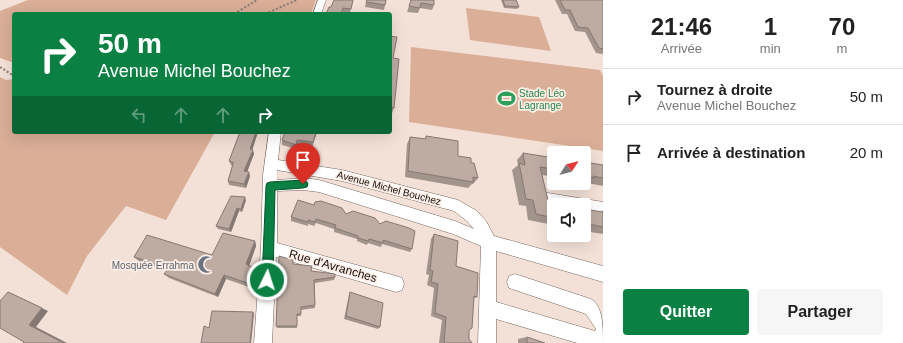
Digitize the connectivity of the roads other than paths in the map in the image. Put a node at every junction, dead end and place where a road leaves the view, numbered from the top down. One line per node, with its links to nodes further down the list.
1 (322, 0): 2 (street)
2 (318, 12)
3 (276, 134): 4 (street)
4 (271, 164): 5 (street); 8 (street, Avenue Michel Bouchez)
5 (270, 186): 8 (street, Avenue Michel Bouchez); 9 (street)
6 (591, 206): 7 (street)
7 (603, 208)
8 (489, 242): 10 (street, Avenue Michel Bouchez); 13 (street)
9 (269, 248): 12 (street, Rue d'Avranches); 15 (street)
10 (603, 274)
11 (515, 282): 14 (street)
12 (396, 284)
13 (488, 308): 14 (street); 16 (street)
14 (601, 335)
15 (263, 343)
16 (487, 343)

